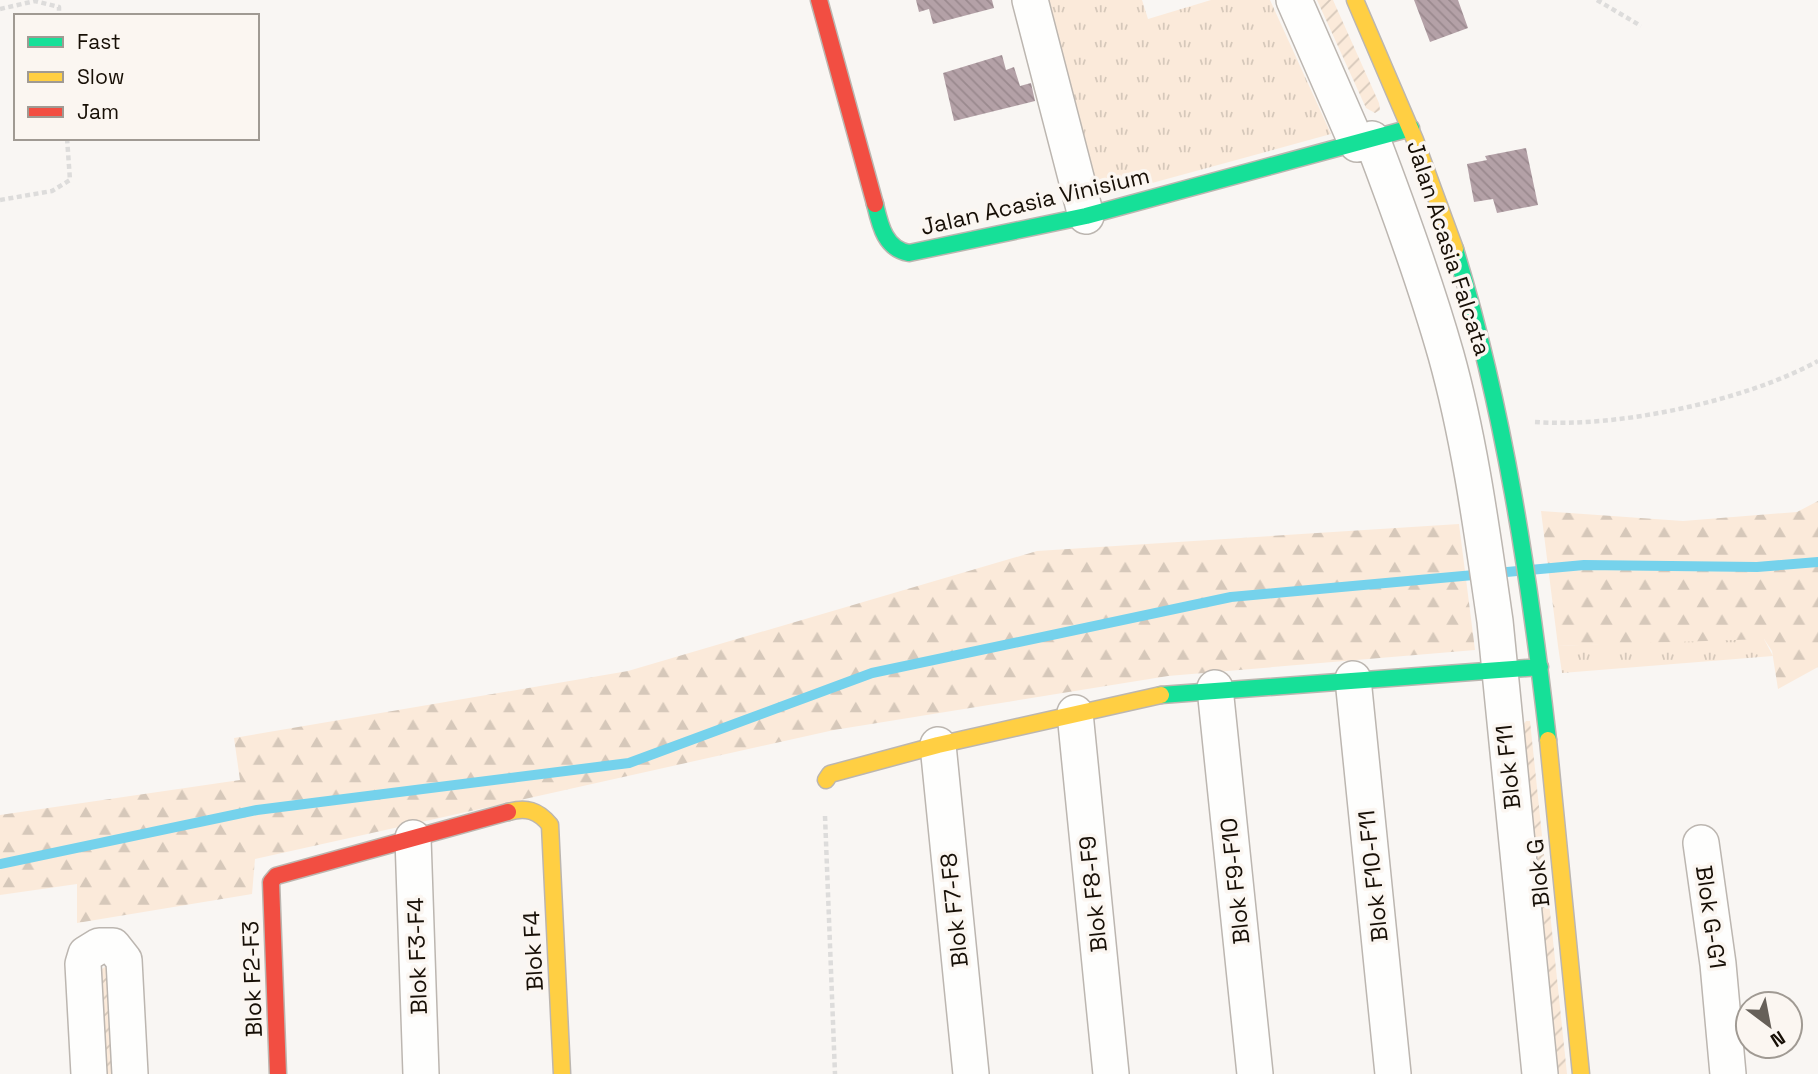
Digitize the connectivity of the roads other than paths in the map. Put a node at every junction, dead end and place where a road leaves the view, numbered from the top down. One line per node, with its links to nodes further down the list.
1 (819, 0): 7 (street, Jalan Acasia Vinisium)
2 (1030, 0): 7 (street)
3 (1294, 0): 6 (street, Jalan Acasia Falcata)
4 (1355, 0): 5 (street, Jalan Acasia Falcata)
5 (1411, 128): 6 (street, Jalan Acasia Vinisium); 8 (street, Jalan Acasia Falcata)
6 (1364, 141): 7 (street, Jalan Acasia Vinisium); 9 (street, Jalan Acasia Falcata)
7 (1086, 216)
8 (1535, 616): 10 (street, Blok G)
9 (1495, 621): 11 (street, Blok F11)
10 (1540, 667): 11 (street); 29 (street, Blok G)
11 (1498, 669): 12 (street); 28 (street, Blok F11)
12 (1353, 679): 13 (street); 27 (street, Blok F10-F11)
13 (1215, 688): 14 (street); 26 (street, Blok F9-F10)
14 (1075, 713): 15 (street); 25 (street, Blok F8-F9)
15 (938, 746): 16 (street); 24 (street, Blok F7-F8)
16 (826, 780)
17 (413, 838): 21 (street, Blok F2-F3); 22 (street, Blok F3-F4); 23 (street, Blok F4)
18 (1701, 843): 30 (street, Blok G-G1)
19 (89, 1074): 20 (street)
20 (130, 1074)
21 (278, 1074)
22 (421, 1074)
23 (562, 1074)
24 (971, 1074)
25 (1111, 1074)
26 (1255, 1074)
27 (1393, 1074)
28 (1540, 1074)
29 (1581, 1074)
30 (1728, 1074)

